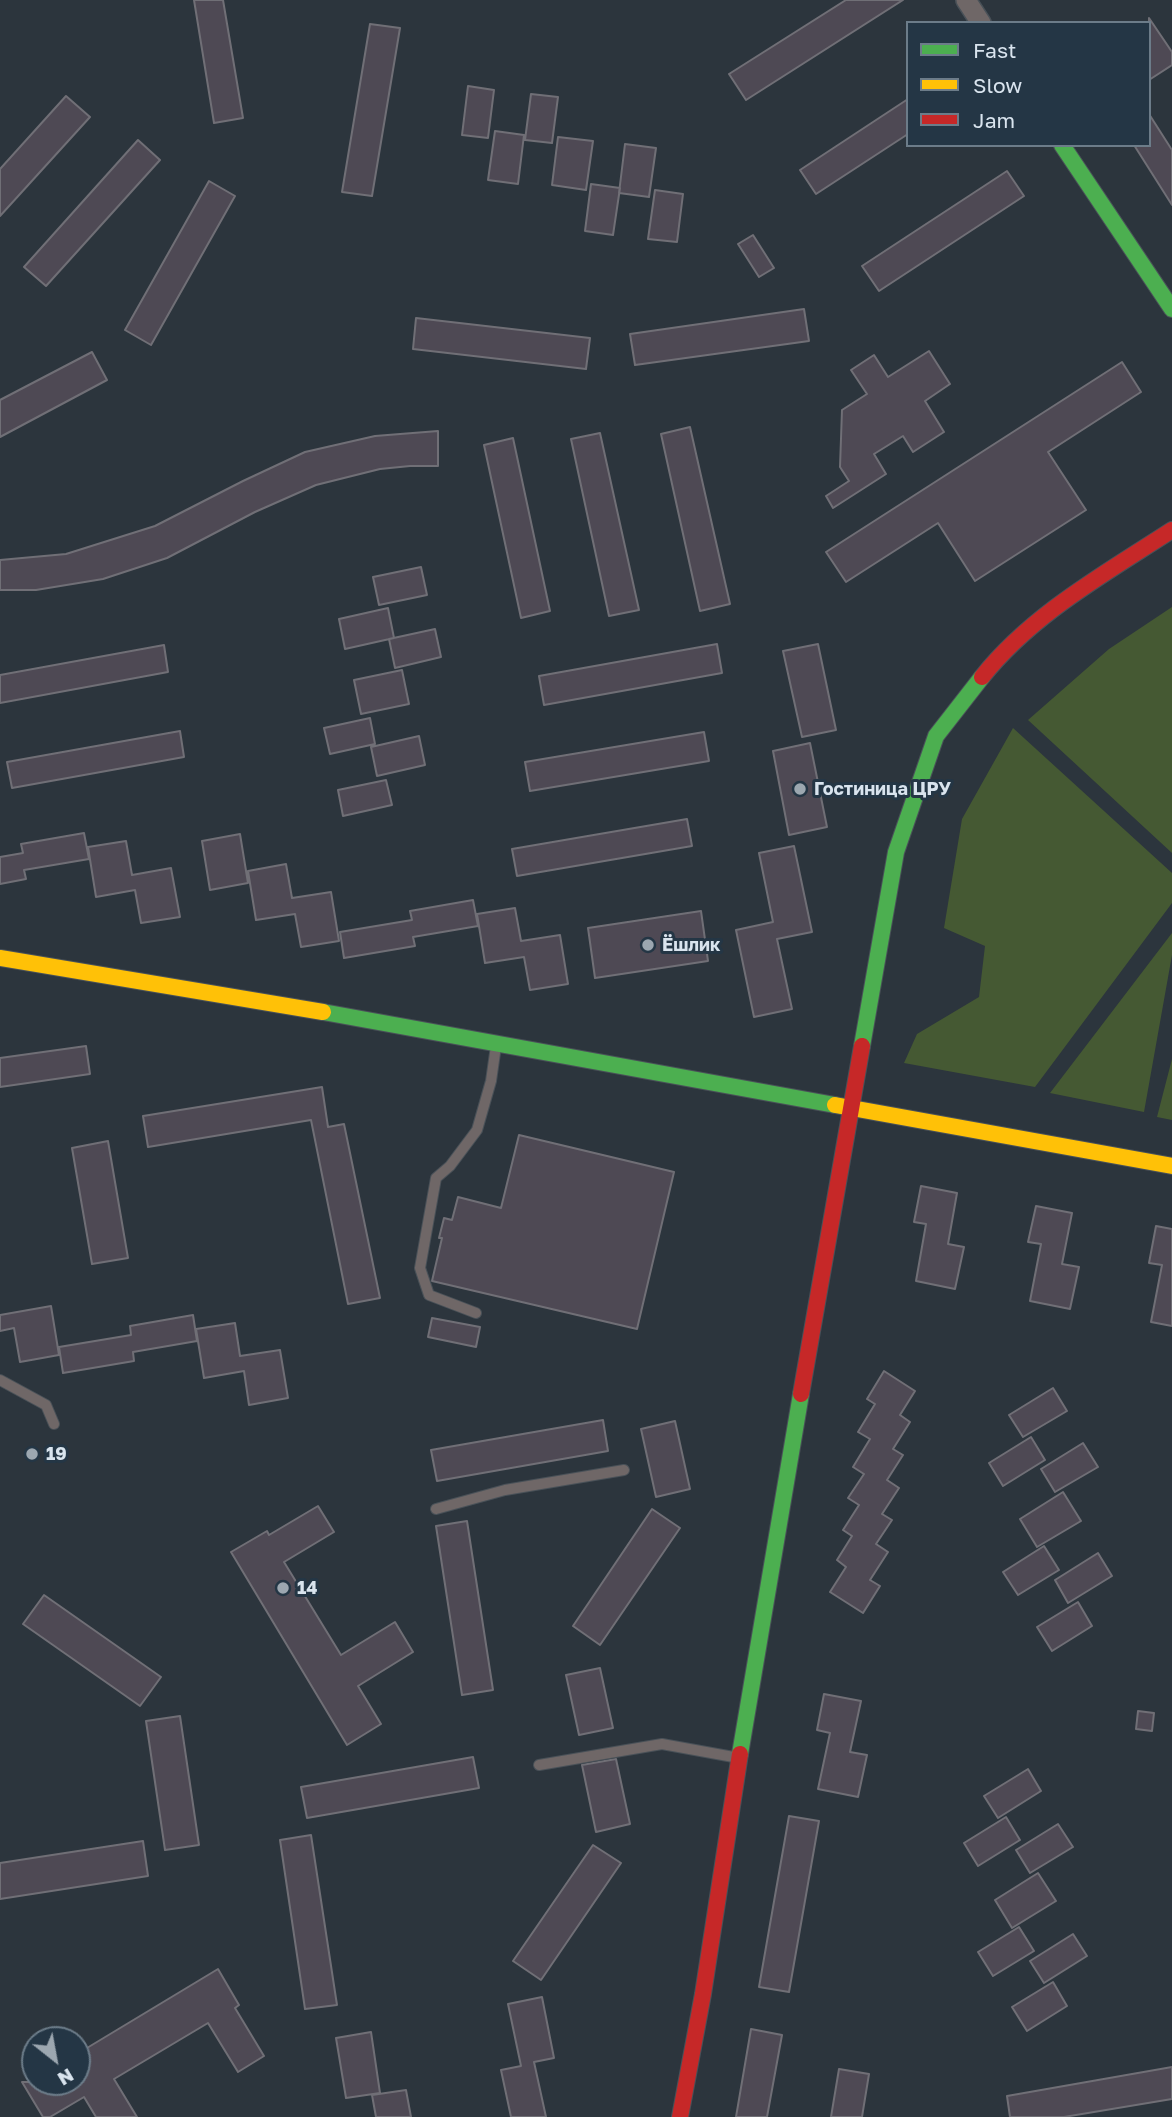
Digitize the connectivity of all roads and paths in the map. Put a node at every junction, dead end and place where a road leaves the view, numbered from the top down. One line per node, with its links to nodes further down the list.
1 (965, 0): 2 (street)
2 (980, 21)
3 (1063, 147): 4 (street)
4 (1172, 309)
5 (1172, 530): 8 (street)
6 (0, 958): 7 (street)
7 (497, 1042): 8 (street); 10 (lane)
8 (851, 1106): 9 (street); 15 (street)
9 (1172, 1166)
10 (476, 1313)
11 (0, 1380): 12 (lane)
12 (54, 1424)
13 (624, 1471): 14 (lane)
14 (436, 1509)
15 (739, 1758): 16 (lane); 17 (street)
16 (539, 1765)
17 (680, 2117)

